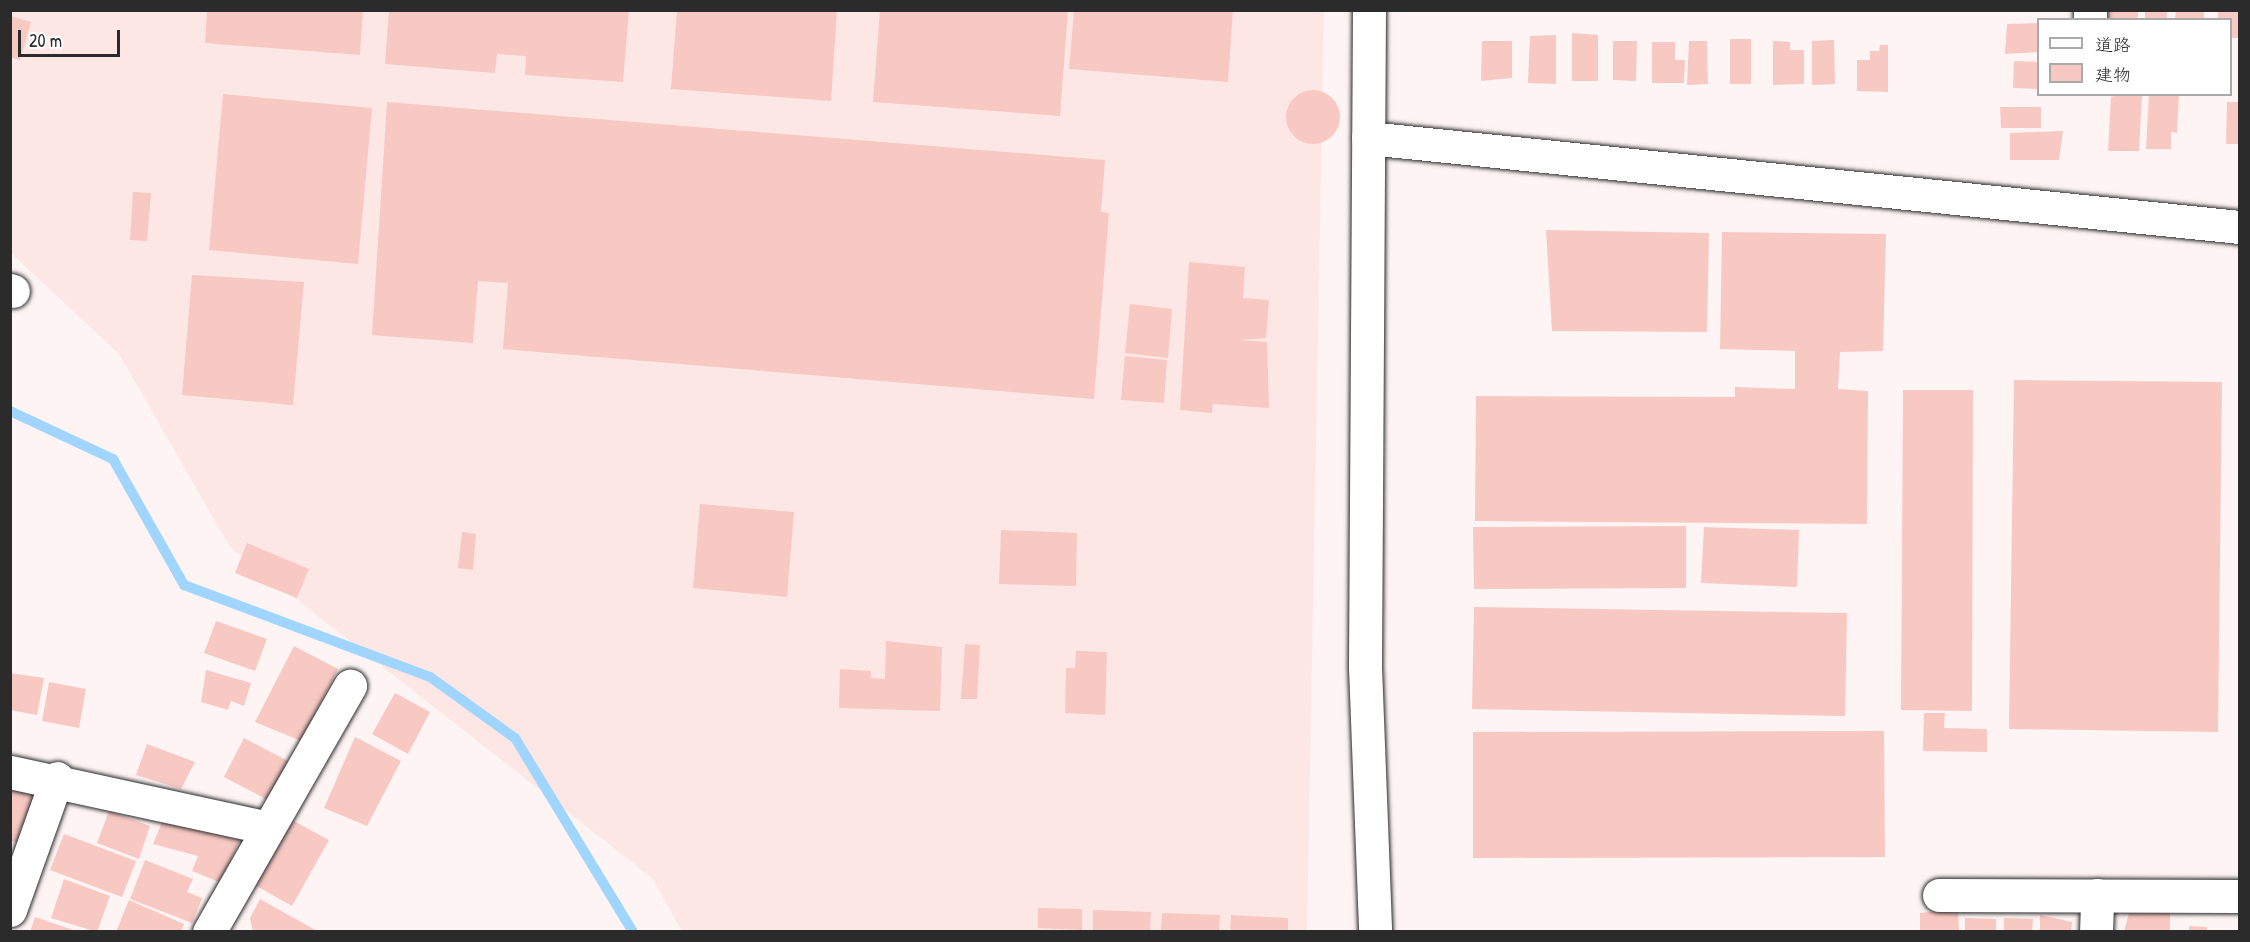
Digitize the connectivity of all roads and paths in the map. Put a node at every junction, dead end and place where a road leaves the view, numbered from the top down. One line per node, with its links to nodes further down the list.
1 (1369, 10): 2 (street)
2 (1368, 138): 3 (street); 13 (street)
3 (2240, 227)
4 (350, 686): 7 (street)
5 (10, 772): 6 (street)
6 (57, 778): 7 (street); 11 (street)
7 (268, 828): 12 (street)
8 (1939, 895): 9 (street)
9 (2097, 895): 10 (street); 14 (street)
10 (2240, 896)
11 (10, 910)
12 (209, 932)
13 (1375, 932)
14 (2096, 932)

